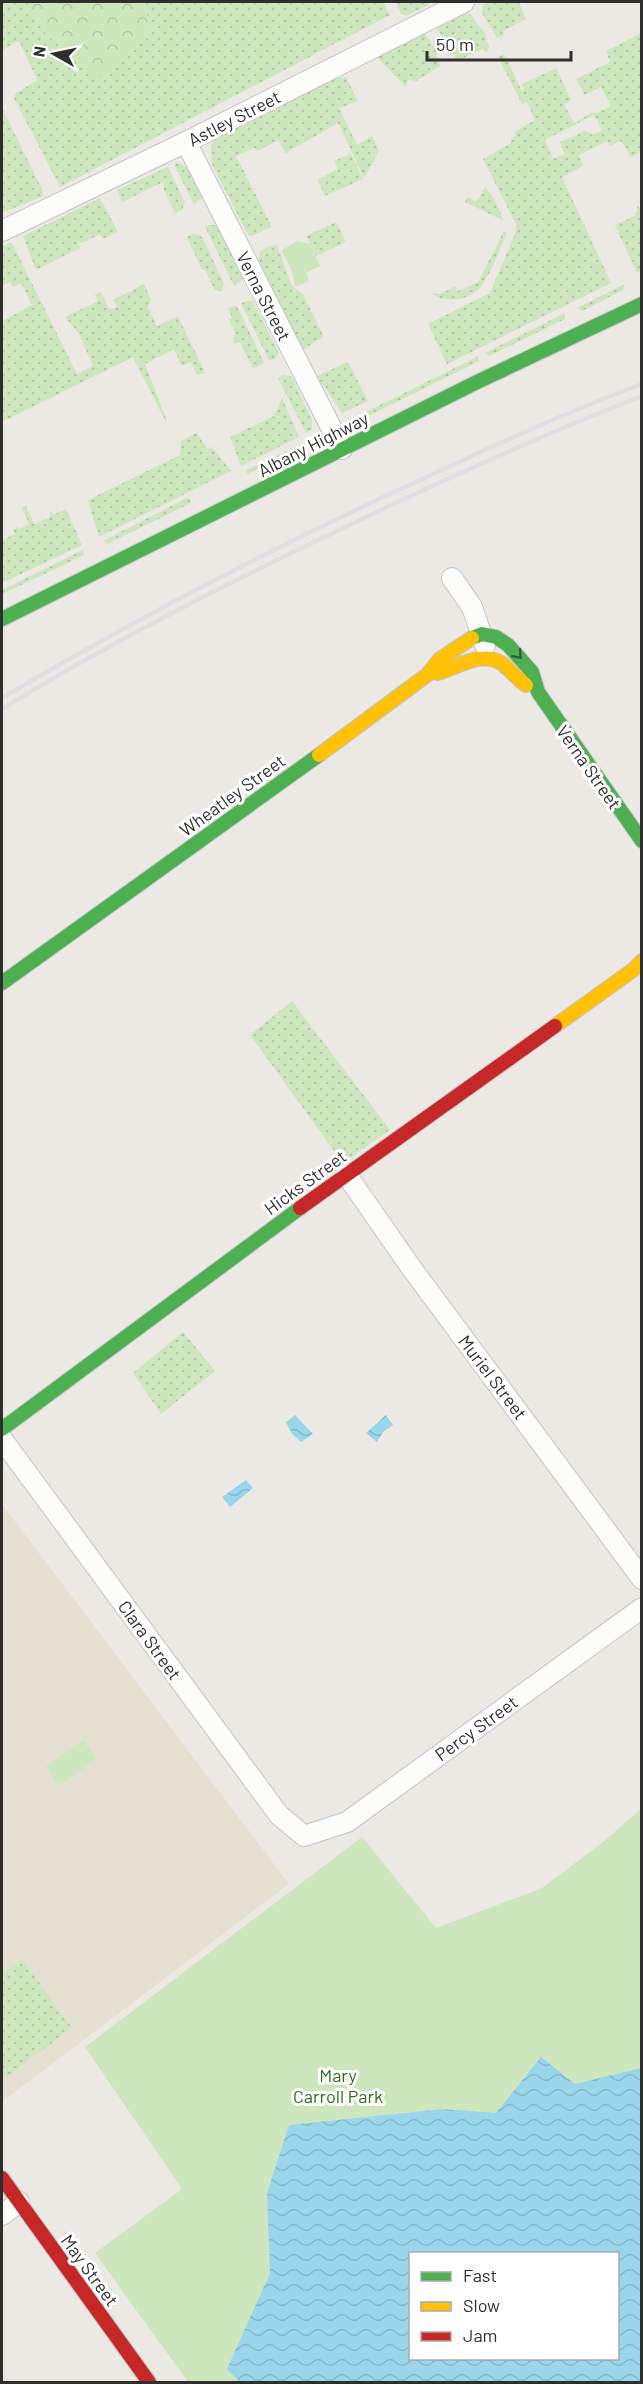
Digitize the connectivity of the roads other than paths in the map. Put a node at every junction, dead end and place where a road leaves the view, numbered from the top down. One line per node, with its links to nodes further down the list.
1 (464, 2): 2 (street, Astley Street)
2 (186, 142): 3 (street, Astley Street); 5 (street, Verna Street)
3 (2, 231)
4 (642, 304): 5 (main road, Albany Highway)
5 (342, 449): 7 (main road, Albany Highway)
6 (452, 578): 8 (street)
7 (2, 619)
8 (482, 634): 9 (street); 10 (main road, Wheatley Street); 11 (main road, Verna Street, one-way to 11)
9 (488, 659): 10 (main road); 11 (main road, Verna Street)
10 (428, 675): 14 (main road, Wheatley Street)
11 (538, 692): 12 (main road, Verna Street)
12 (642, 841)
13 (639, 966): 15 (main road, Hicks Street)
14 (2, 983)
15 (346, 1174): 16 (main road, Hicks Street); 18 (street, Muriel Street)
16 (2, 1429)
17 (2, 1439): 20 (street, Clara Street)
18 (642, 1579)
19 (642, 1608): 20 (street, Percy Street)
20 (303, 1836)
21 (2, 2178): 22 (main road, May Street)
22 (19, 2202): 23 (street); 24 (main road, May Street)
23 (2, 2215)
24 (149, 2382)

